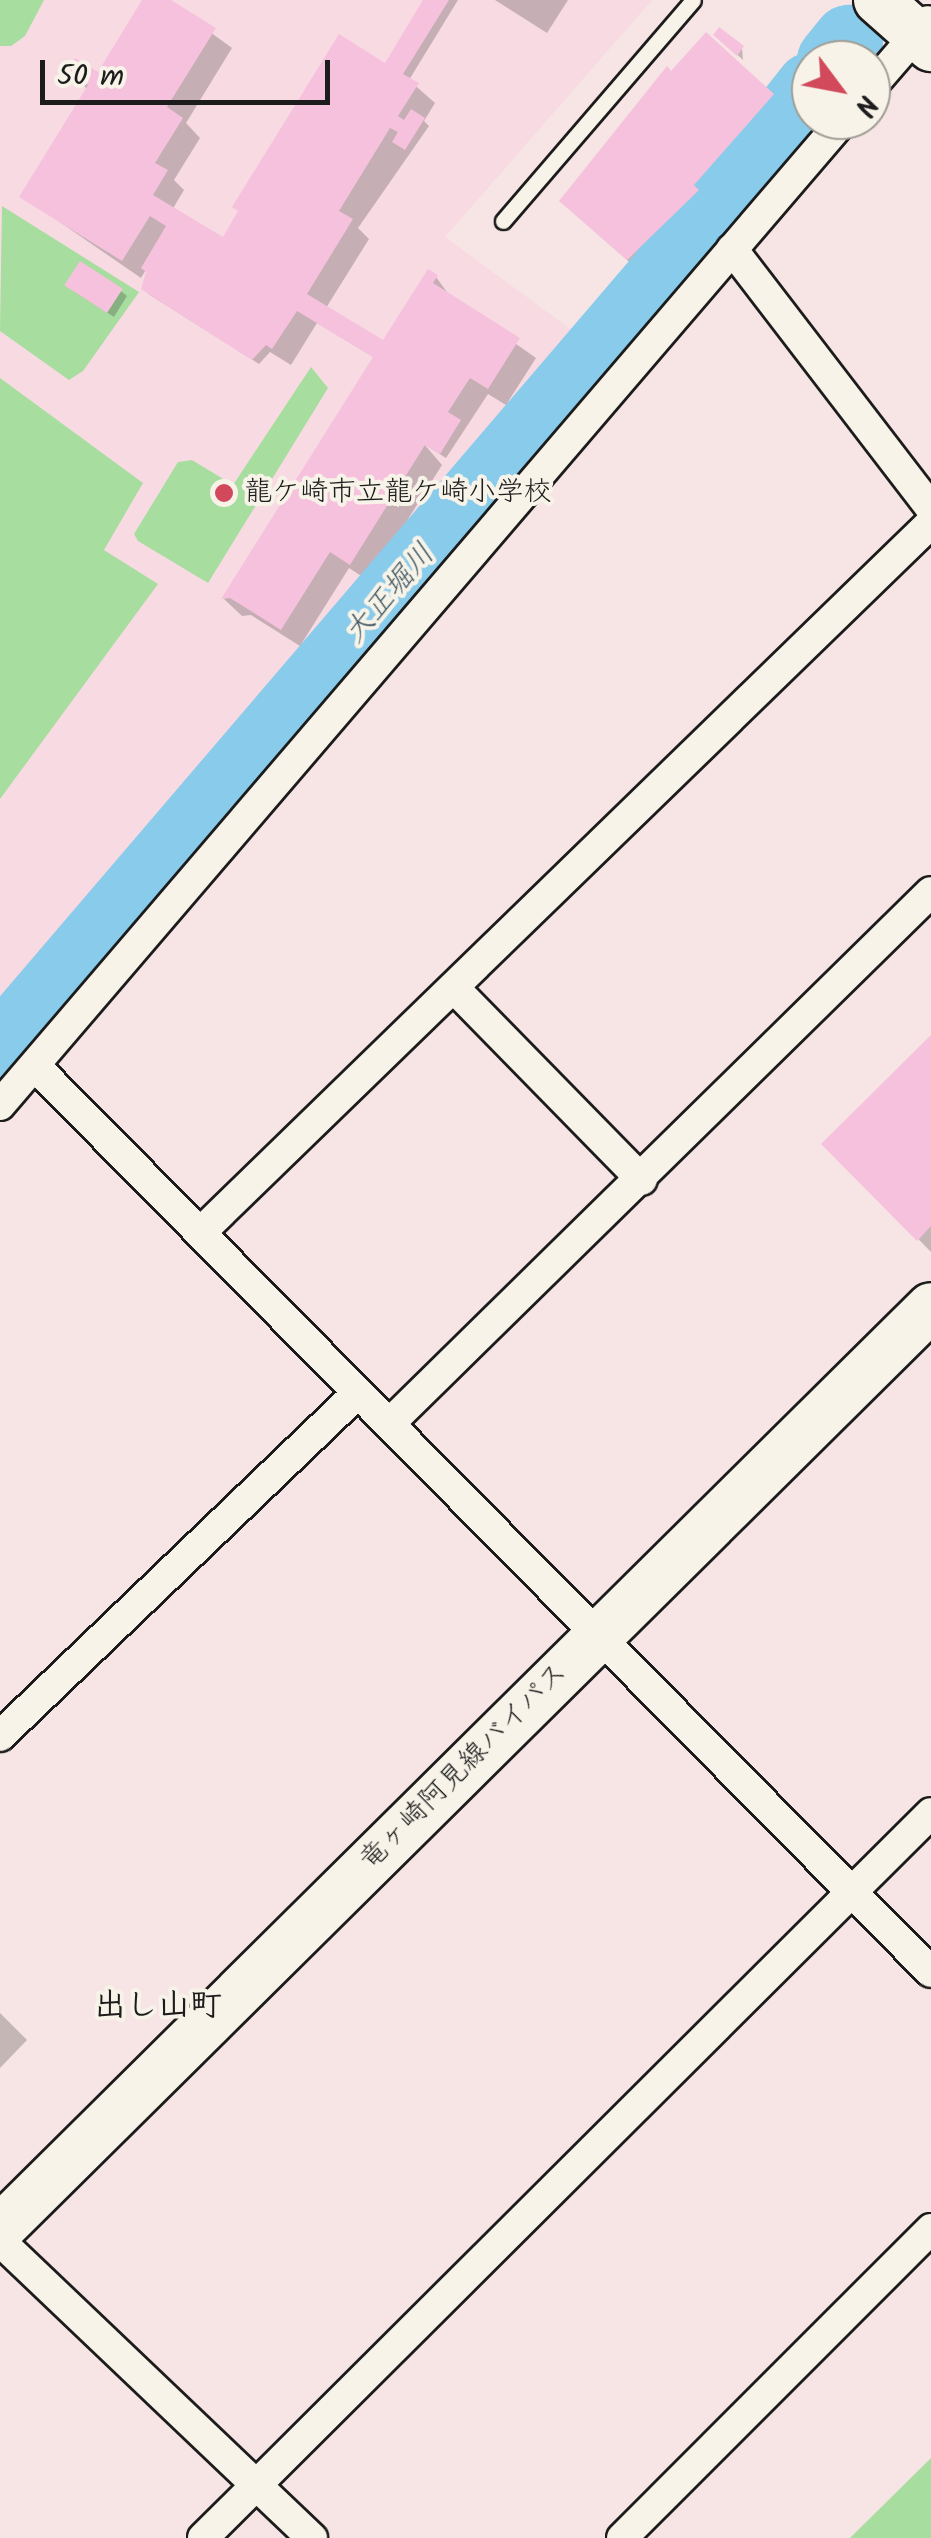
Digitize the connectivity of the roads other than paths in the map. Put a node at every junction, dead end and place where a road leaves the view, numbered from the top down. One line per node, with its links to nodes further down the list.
1 (693, 0): 6 (lane)
2 (878, 0): 3 (main road)
3 (926, 33): 4 (street)
4 (891, 67)
5 (826, 140): 7 (street)
6 (502, 221)
7 (732, 249): 8 (street); 12 (street)
8 (931, 508)
9 (931, 522): 11 (street)
10 (931, 892): 14 (street)
11 (455, 989): 14 (street); 15 (street)
12 (35, 1066): 13 (street); 15 (street)
13 (0, 1105)
14 (642, 1180): 18 (street)
15 (200, 1233): 17 (street)
16 (931, 1307): 19 (main road, 竜ヶ崎阿見線バイパス)
17 (358, 1393): 18 (street); 20 (street)
18 (389, 1424): 19 (street)
19 (596, 1636): 22 (street); 24 (main road, 竜ヶ崎阿見線バイパス)
20 (0, 1736)
21 (931, 1813): 22 (street)
22 (851, 1892): 23 (street); 27 (street)
23 (931, 1972)
24 (0, 2229)
25 (931, 2229): 30 (street)
26 (0, 2241): 27 (street)
27 (253, 2482): 28 (street); 29 (street)
28 (203, 2538)
29 (312, 2538)
30 (622, 2538)

